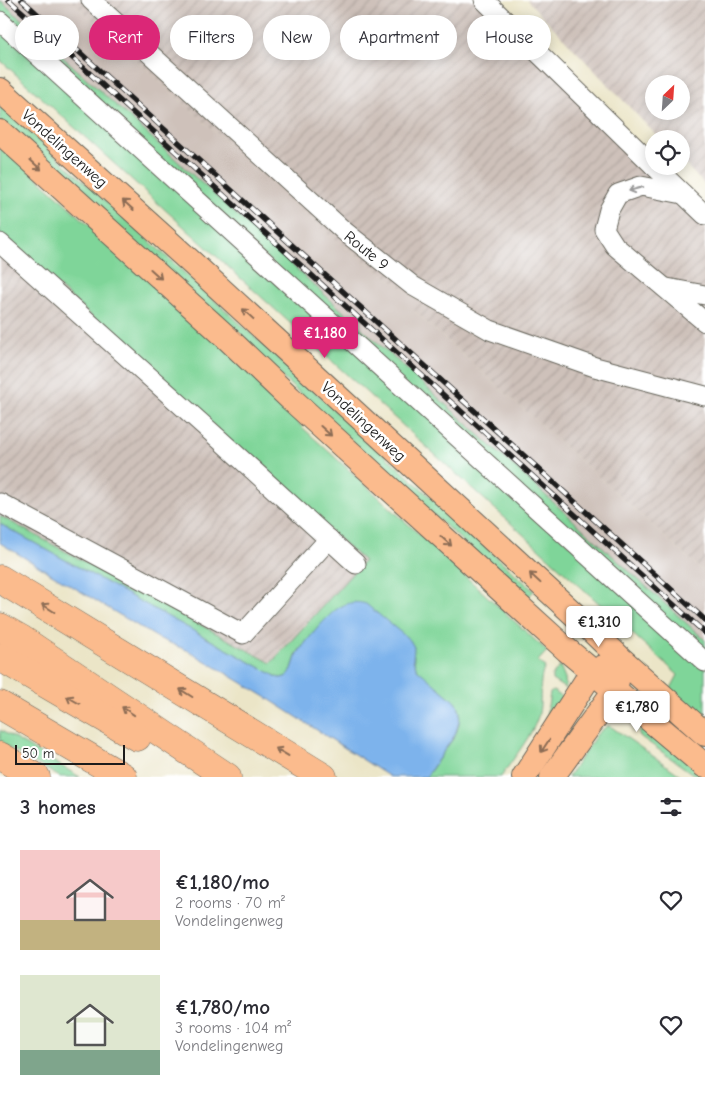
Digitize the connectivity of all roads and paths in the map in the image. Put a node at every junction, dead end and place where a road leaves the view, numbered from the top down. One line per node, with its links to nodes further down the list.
1 (91, 0): 14 (lane, Route 9)
2 (484, 0): 6 (lane)
3 (0, 21): 22 (lane)
4 (0, 90): 21 (main road, Vondelingenweg, one-way to 4)
5 (0, 132): 23 (main road, Vondelingenweg, one-way to 23)
6 (645, 157)
7 (663, 175): 8 (lane)
8 (683, 194): 9 (lane); 11 (lane, one-way to 11)
9 (705, 215)
10 (0, 243): 16 (lane)
11 (665, 288): 12 (lane); 13 (lane)
12 (705, 295)
13 (705, 322)
14 (705, 396)
15 (0, 503): 16 (lane)
16 (329, 540): 17 (lane)
17 (356, 564)
18 (0, 579): 35 (highway, one-way to 18)
19 (0, 627): 34 (highway, one-way to 19)
20 (0, 657): 33 (highway, one-way to 20)
21 (622, 660): 23 (main road); 24 (main road); 28 (main road, Vondelingenweg)
22 (705, 662)
23 (592, 672): 24 (main road, Vondelingenweg); 36 (main road, one-way to 36)
24 (615, 690): 26 (main road, Vondelingenweg); 27 (main road)
25 (0, 705): 32 (highway)
26 (642, 713): 27 (main road); 30 (main road, Vondelingenweg)
27 (592, 722): 37 (main road)
28 (705, 734)
29 (0, 756): 31 (highway)
30 (705, 766)
31 (36, 777)
32 (123, 777)
33 (206, 777)
34 (227, 777)
35 (324, 777)
36 (524, 777)
37 (552, 777)

